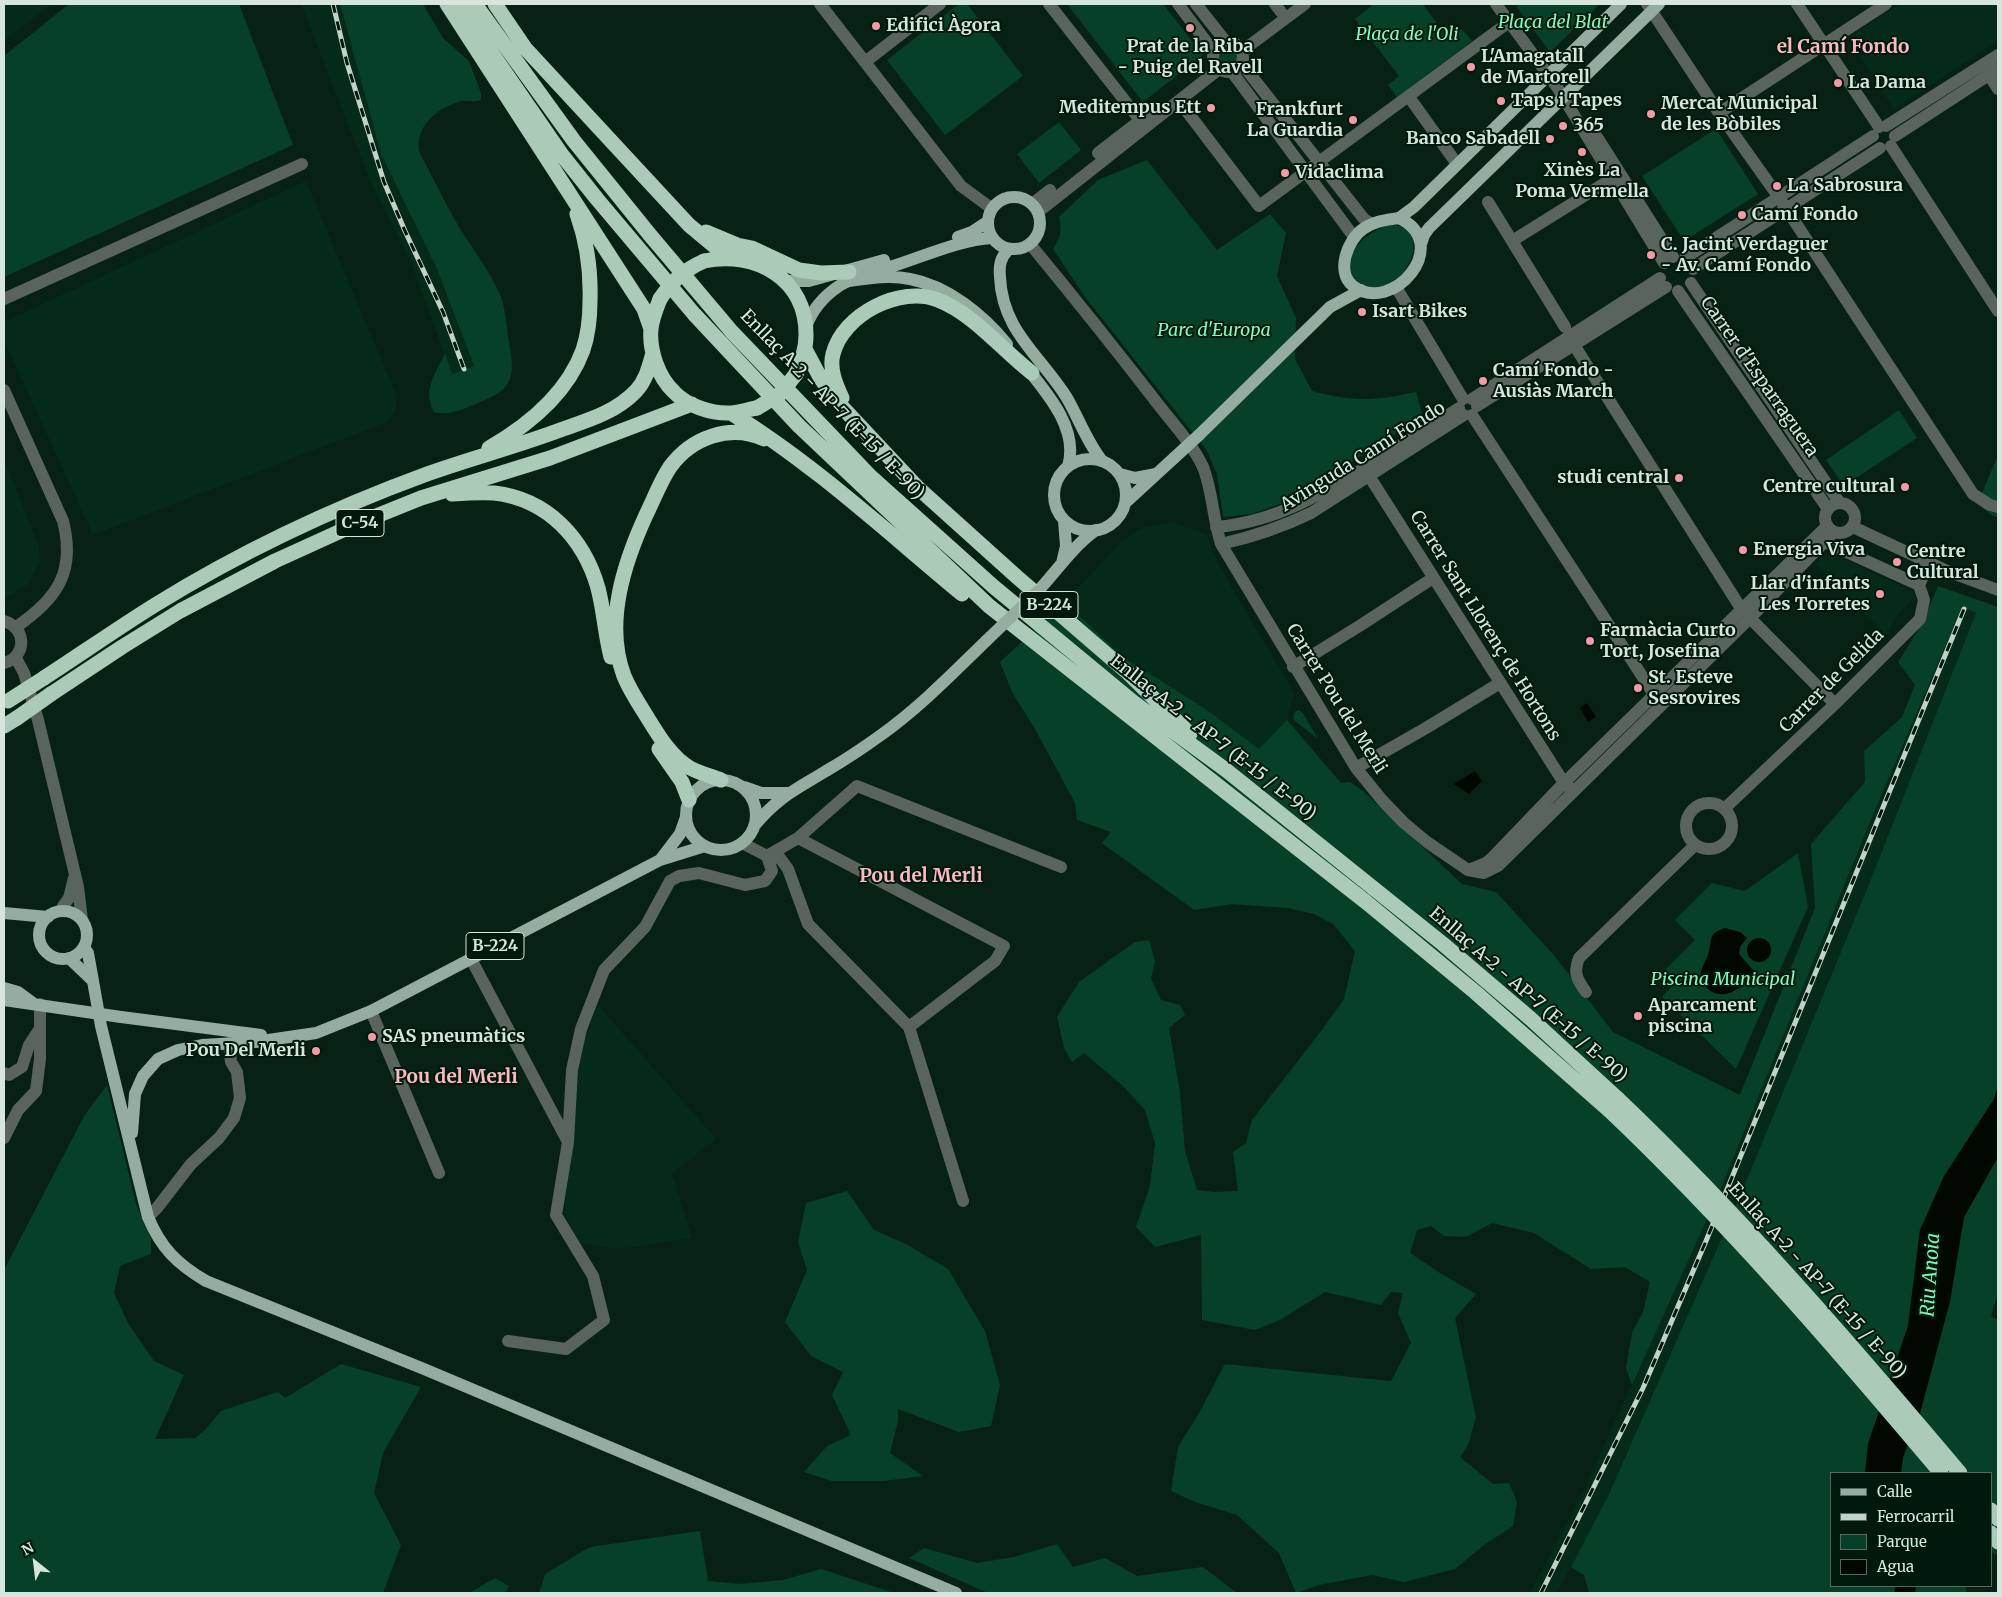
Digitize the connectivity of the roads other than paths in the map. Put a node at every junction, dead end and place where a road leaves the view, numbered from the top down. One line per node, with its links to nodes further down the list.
1 (447, 4): 39 (highway)
2 (458, 4): 117 (highway, Enllaç A-2 - AP-7 (E-15 / E-90))
3 (475, 4): 115 (highway, Enllaç A-2 - AP-7 (E-15 / E-90))
4 (495, 4): 47 (highway)
5 (820, 4): 22 (street)
6 (940, 4): 22 (street)
7 (1049, 4): 31 (street)
8 (1178, 4): 23 (street)
9 (1196, 4): 20 (street)
10 (1292, 4): 17 (street)
11 (1304, 4): 20 (street)
12 (1496, 4): 18 (street)
13 (1621, 4): 25 (main road)
14 (1797, 4): 19 (street)
15 (1886, 4): 19 (street)
16 (1653, 6): 27 (main road); 30 (street)
17 (1278, 8): 20 (street)
18 (1509, 22): 25 (street); 28 (street)
19 (1824, 45): 30 (street); 32 (street)
20 (1237, 51): 23 (street); 23 (street); 34 (street)
21 (1998, 55): 32 (street)
22 (865, 62): 42 (street)
23 (1220, 64): 29 (street); 31 (street); 37 (street)
24 (1994, 72): 26 (street); 33 (street)
25 (1548, 75): 27 (street); 36 (main road)
26 (1998, 89)
27 (1568, 94): 38 (street); 53 (main road); 56 (street)
28 (1409, 97): 34 (street); 36 (street)
29 (1179, 101): 37 (street); 43 (street)
30 (1719, 113): 40 (street)
31 (1140, 120): 43 (street)
32 (1880, 130): 33 (street); 33 (street); 40 (street)
33 (1889, 143): 44 (street); 67 (street)
34 (1320, 163): 37 (street); 48 (street)
35 (302, 164): 65 (street)
36 (1457, 164): 45 (main road)
37 (1307, 172): 49 (street)
38 (1612, 178): 51 (street); 56 (street)
39 (569, 194): 69 (highway); 81 (highway)
40 (1778, 196): 44 (street); 56 (street)
41 (1488, 202): 51 (street)
42 (992, 208): 43 (main road); 46 (main road)
43 (1035, 208): 52 (main road)
44 (1786, 210): 57 (street); 89 (street)
45 (1399, 218): 48 (main road); 53 (main road)
46 (987, 222): 50 (main road); 58 (main road)
47 (689, 224): 55 (highway); 58 (highway)
48 (1372, 224): 49 (main road)
49 (1354, 237): 59 (main road, B-224)
50 (992, 238): 54 (main road); 58 (main road)
51 (1512, 242): 70 (street)
52 (1030, 244): 54 (main road); 93 (street, Carrer Pou del Merli)
53 (1421, 244): 63 (main road)
54 (1008, 250): 80 (main road)
55 (732, 258): 60 (highway, C-54 / C-54); 69 (highway, C-54 / C-54, bridge)
56 (1674, 260): 57 (street); 62 (street)
57 (1693, 269): 61 (street)
58 (849, 276): 60 (main road); 68 (main road); 73 (main road)
59 (1346, 277): 64 (main road); 66 (main road, B-224)
60 (785, 281): 68 (highway, C-54 / C-54)
61 (1691, 283): 62 (street); 87 (street, Carrer d'Esparraguera)
62 (1668, 285): 70 (street, Avinguda Camí Fondo); 90 (street, Carrer d'Esparraguera)
63 (1396, 287): 64 (main road); 76 (street)
64 (1361, 290): 66 (main road, B-224)
65 (4, 300)
66 (1330, 307): 85 (main road, B-224, bridge)
67 (1998, 311)
68 (806, 327): 71 (highway, C-54 / C-54)
69 (651, 329): 72 (highway, C-54 / C-54)
70 (1570, 336): 76 (street, Avinguda Camí Fondo); 103 (street)
71 (805, 349): 77 (highway, C-54 / C-54, bridge); 78 (highway)
72 (652, 353): 75 (highway, C-54 / C-54); 81 (highway, C-54 / C-54)
73 (1032, 373): 78 (highway); 82 (main road, B-224)
74 (4, 390): 105 (street)
75 (692, 404): 77 (highway, C-54 / C-54); 86 (highway, C-54)
76 (1468, 407): 83 (street, Avinguda Camí Fondo); 110 (street)
77 (731, 413): 79 (highway)
78 (873, 440): 115 (highway, B-224)
79 (798, 458): 116 (highway); 117 (highway)
80 (1102, 461): 82 (main road); 84 (main road)
81 (465, 463): 111 (highway, C-54 / C-54, bridge)
82 (1068, 466): 91 (main road, B-224)
83 (1367, 472): 93 (street, Avinguda Camí Fondo); 97 (street, Avinguda Camí Fondo); 100 (street, Carrer Sant Llorenç de Hortons)
84 (1120, 474): 85 (main road); 88 (main road)
85 (1158, 474): 88 (main road, B-224)
86 (421, 498): 113 (highway, C-54, bridge); 121 (highway)
87 (1839, 502): 90 (street); 92 (street)
88 (1125, 503): 95 (main road, B-224)
89 (1998, 507)
90 (1828, 509): 94 (street)
91 (1064, 521): 95 (main road); 99 (main road, B-224)
92 (1853, 527): 94 (street); 98 (street)
93 (1216, 528): 97 (street, Carrer Pou del Merli)
94 (1831, 529): 96 (street); 103 (street)
95 (1096, 530): 99 (main road, B-224)
96 (1826, 542): 101 (street); 103 (street)
97 (1221, 544): 108 (street, Carrer Pou del Merli)
98 (1929, 564): 101 (street); 102 (street, bridge)
99 (1062, 566): 120 (main road, B-224, bridge)
100 (1433, 578): 108 (street); 109 (street, Carrer Sant Llorenç de Hortons)
101 (1919, 586): 112 (street, Carrer de Gelida)
102 (1998, 590)
103 (1746, 614): 110 (street); 112 (street)
104 (4, 621): 105 (street)
105 (16, 627): 106 (street)
106 (16, 658): 107 (street); 132 (street)
107 (4, 663)
108 (1293, 667): 114 (street, Carrer Pou del Merli)
109 (1500, 683): 114 (street); 119 (street, Carrer Sant Llorenç de Hortons)
110 (1658, 700): 119 (street)
111 (6, 703)
112 (1835, 704): 122 (street, Carrer de Gelida)
113 (4, 726)
114 (1356, 768): 119 (street, Carrer Pou del Merli)
115 (1226, 770): 152 (highway, Enllaç A-2 - AP-7 (E-15 / E-90))
116 (721, 780): 118 (main road, B-224); 121 (main road)
117 (1216, 784): 152 (highway, Enllaç A-2 - AP-7 (E-15 / E-90))
118 (743, 787): 120 (main road, B-224); 124 (main road)
119 (1569, 787)
120 (788, 793): 124 (main road, B-224)
121 (689, 800): 123 (main road, B-224)
122 (1724, 809): 127 (street); 127 (street)
123 (686, 817): 128 (main road); 130 (main road, B-224)
124 (754, 826): 126 (main road, B-224)
125 (798, 838): 129 (street); 131 (street); 147 (street)
126 (742, 843): 128 (main road, B-224); 129 (street)
127 (1695, 844): 143 (street)
128 (705, 846): 130 (main road, B-224)
129 (767, 856): 147 (street); 154 (street)
130 (660, 860): 140 (main road, B-224)
131 (1061, 866)
132 (74, 876): 133 (street); 136 (street)
133 (63, 911): 135 (main road); 136 (main road)
134 (9, 914): 135 (main road); 137 (main road)
135 (48, 917): 137 (main road)
136 (82, 920): 138 (main road)
137 (39, 936): 139 (main road)
138 (84, 947): 139 (main road); 141 (main road)
139 (69, 958): 141 (main road)
140 (471, 959): 146 (main road, B-224); 154 (street)
141 (93, 981): 155 (main road)
142 (4, 988): 145 (main road)
143 (1586, 992)
144 (4, 1000): 145 (main road, B-224)
145 (37, 1004): 148 (street); 149 (main road, B-224, bridge)
146 (372, 1011): 149 (main road, B-224); 156 (street)
147 (909, 1027): 157 (street)
148 (39, 1030): 151 (street); 153 (street)
149 (281, 1038): 150 (main road)
150 (228, 1043): 155 (main road); 158 (street)
151 (4, 1074)
152 (1613, 1105): 160 (highway, Enllaç A-2 - AP-7 (E-15 / E-90), bridge); 161 (highway, Enllaç A-2 - AP-7 (E-15 / E-90), bridge)
153 (4, 1138)
154 (568, 1142): 159 (street)
155 (132, 1150): 158 (main road)
156 (439, 1173)
157 (963, 1201)
158 (148, 1217): 162 (main road)
159 (508, 1341)
160 (1940, 1472)
161 (1959, 1472)
162 (956, 1593)

